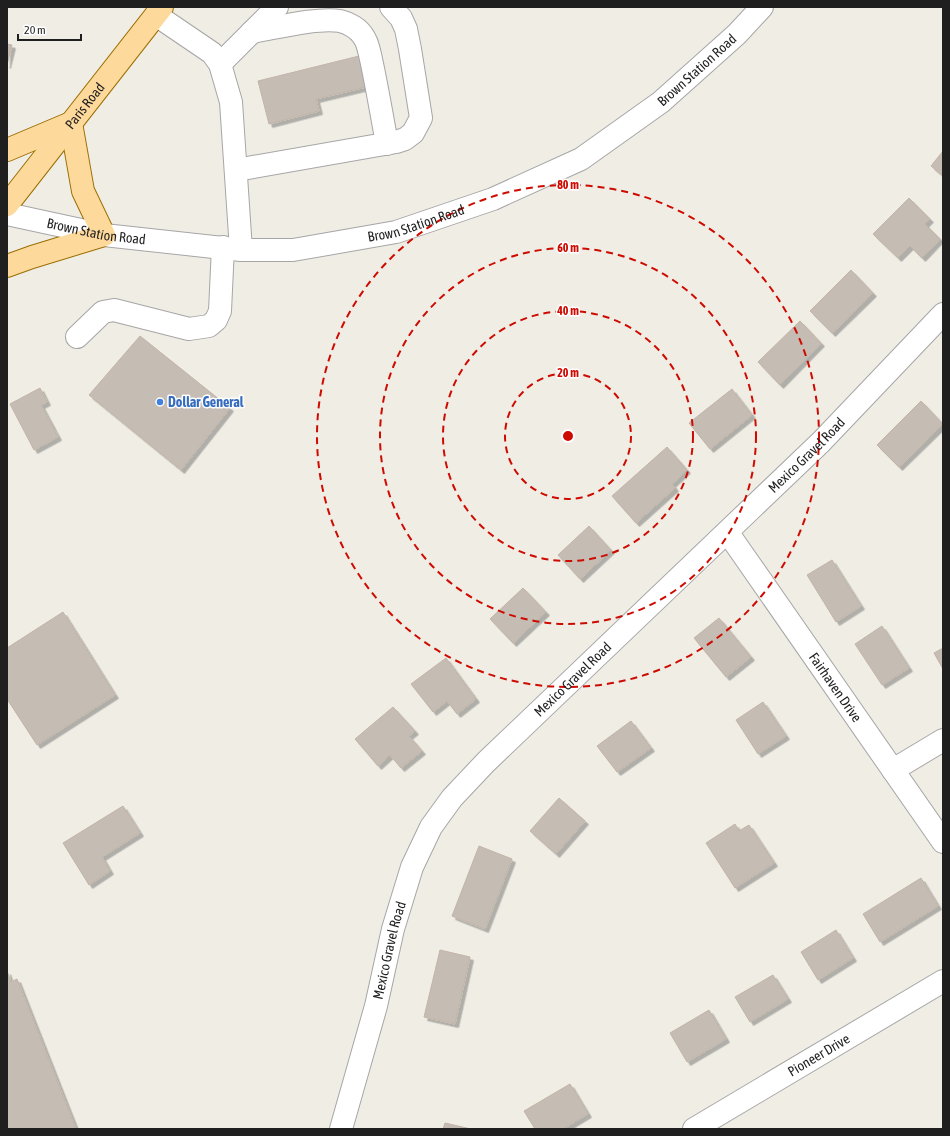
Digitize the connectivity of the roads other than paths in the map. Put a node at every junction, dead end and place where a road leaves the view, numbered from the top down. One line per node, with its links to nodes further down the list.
1 (277, 7): 5 (street)
2 (391, 7): 8 (street)
3 (762, 7): 14 (street, Brown Station Road)
4 (159, 11): 6 (street); 7 (main road, Paris Road)
5 (252, 32): 6 (street); 8 (street)
6 (220, 64): 10 (street)
7 (71, 123): 9 (main road); 11 (main road, Paris Road); 13 (main road)
8 (387, 144): 10 (street)
9 (7, 150)
10 (236, 170): 14 (street)
11 (7, 205)
12 (7, 214): 13 (street, Brown Station Road)
13 (104, 235): 14 (street, Brown Station Road); 15 (main road)
14 (232, 249): 17 (street)
15 (7, 266)
16 (943, 314): 18 (street, Mexico Gravel Road)
17 (77, 337)
18 (728, 533): 20 (street, Fairhaven Drive); 23 (street, Mexico Gravel Road)
19 (943, 740): 20 (street)
20 (894, 770): 21 (street, Fairhaven Drive)
21 (943, 842)
22 (943, 981): 24 (street, Pioneer Drive)
23 (341, 1129)
24 (694, 1129)

